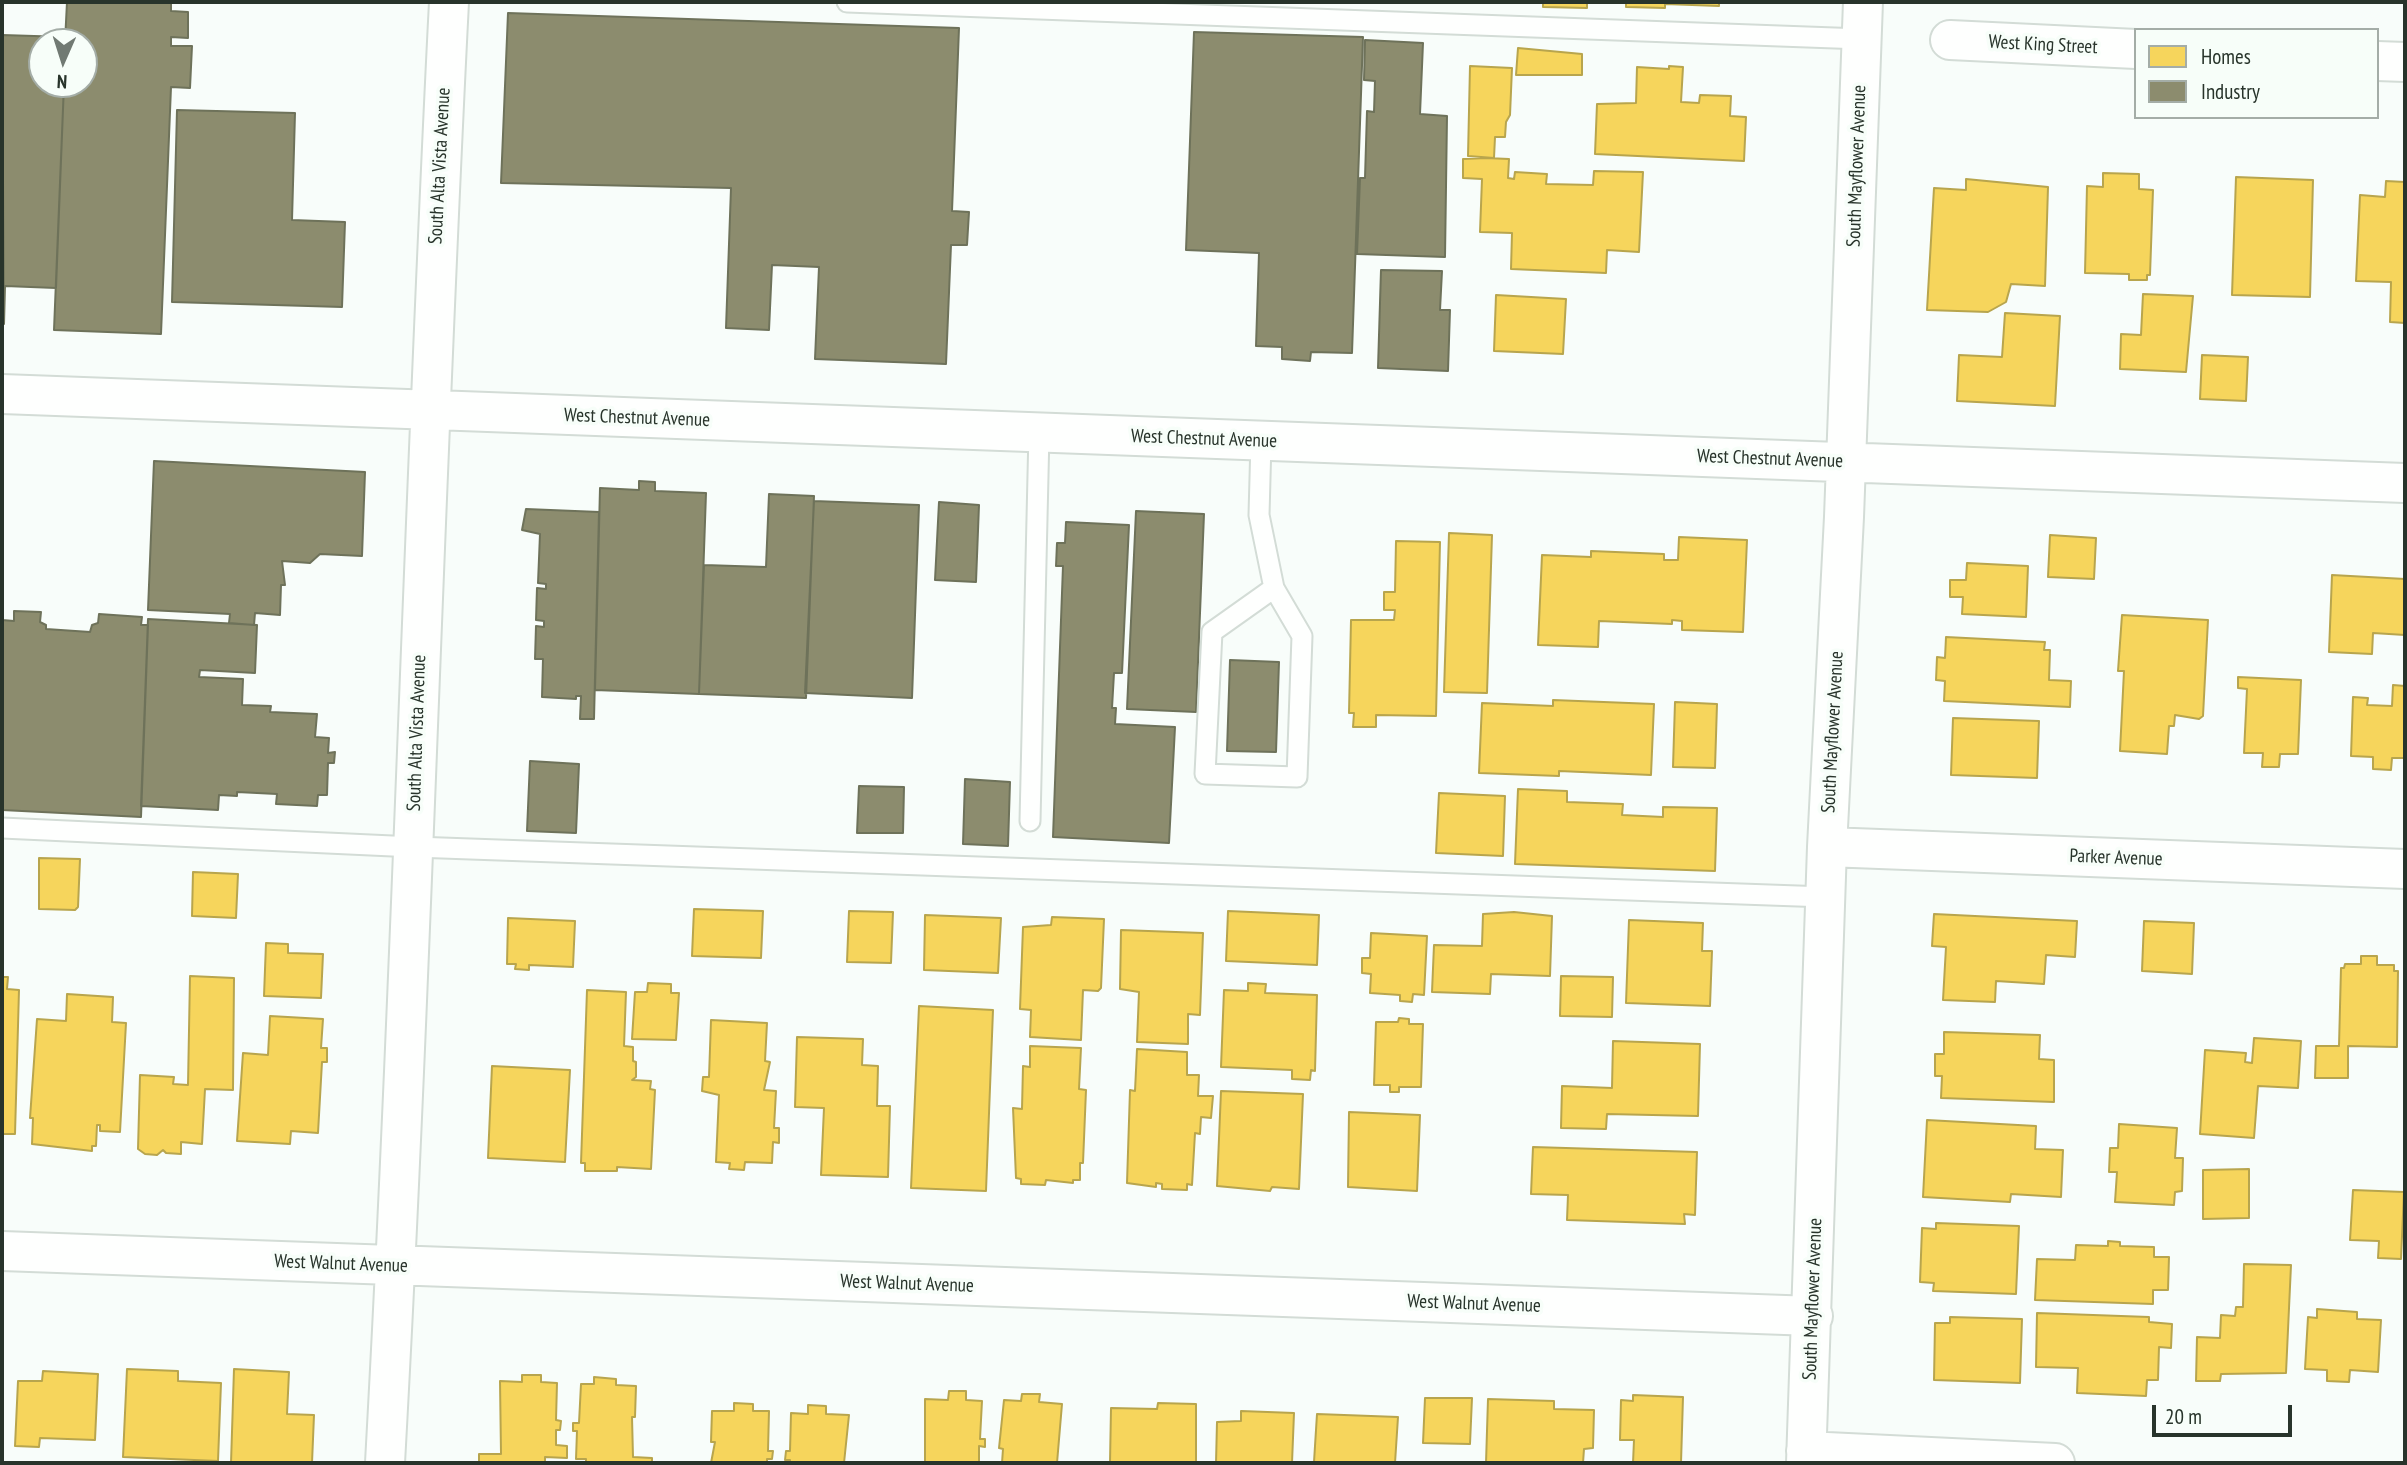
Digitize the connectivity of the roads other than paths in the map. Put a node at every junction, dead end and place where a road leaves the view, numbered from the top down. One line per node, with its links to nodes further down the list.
1 (449, 2): 9 (street, South Alta Vista Avenue)
2 (847, 2): 3 (lane)
3 (1862, 20): 12 (street, South Mayflower Avenue)
4 (1950, 40): 5 (street, West King Street)
5 (2134, 49)
6 (2379, 61): 7 (street)
7 (2405, 62)
8 (2, 394): 9 (street, West Chestnut Avenue)
9 (428, 410): 10 (street, West Chestnut Avenue); 17 (street, South Alta Vista Avenue)
10 (1039, 432): 11 (street, West Chestnut Avenue); 15 (lane)
11 (1261, 441): 12 (street, West Chestnut Avenue); 14 (lane)
12 (1846, 462): 13 (street, West Chestnut Avenue); 18 (street, South Mayflower Avenue)
13 (2405, 483)
14 (1274, 588): 14 (lane)
15 (1030, 821)
16 (2, 828): 17 (lane)
17 (414, 847): 20 (lane); 22 (street, South Alta Vista Avenue)
18 (1827, 847): 19 (street, Parker Avenue); 20 (street, South Mayflower Avenue)
19 (2405, 869)
20 (1826, 897): 23 (street, South Mayflower Avenue)
21 (2, 1251): 22 (street, West Walnut Avenue)
22 (396, 1266): 23 (street, West Walnut Avenue); 25 (street, South Alta Vista Avenue)
23 (1813, 1316): 24 (street, South Mayflower Avenue)
24 (1806, 1457): 26 (street)
25 (386, 1463)
26 (2055, 1463)

